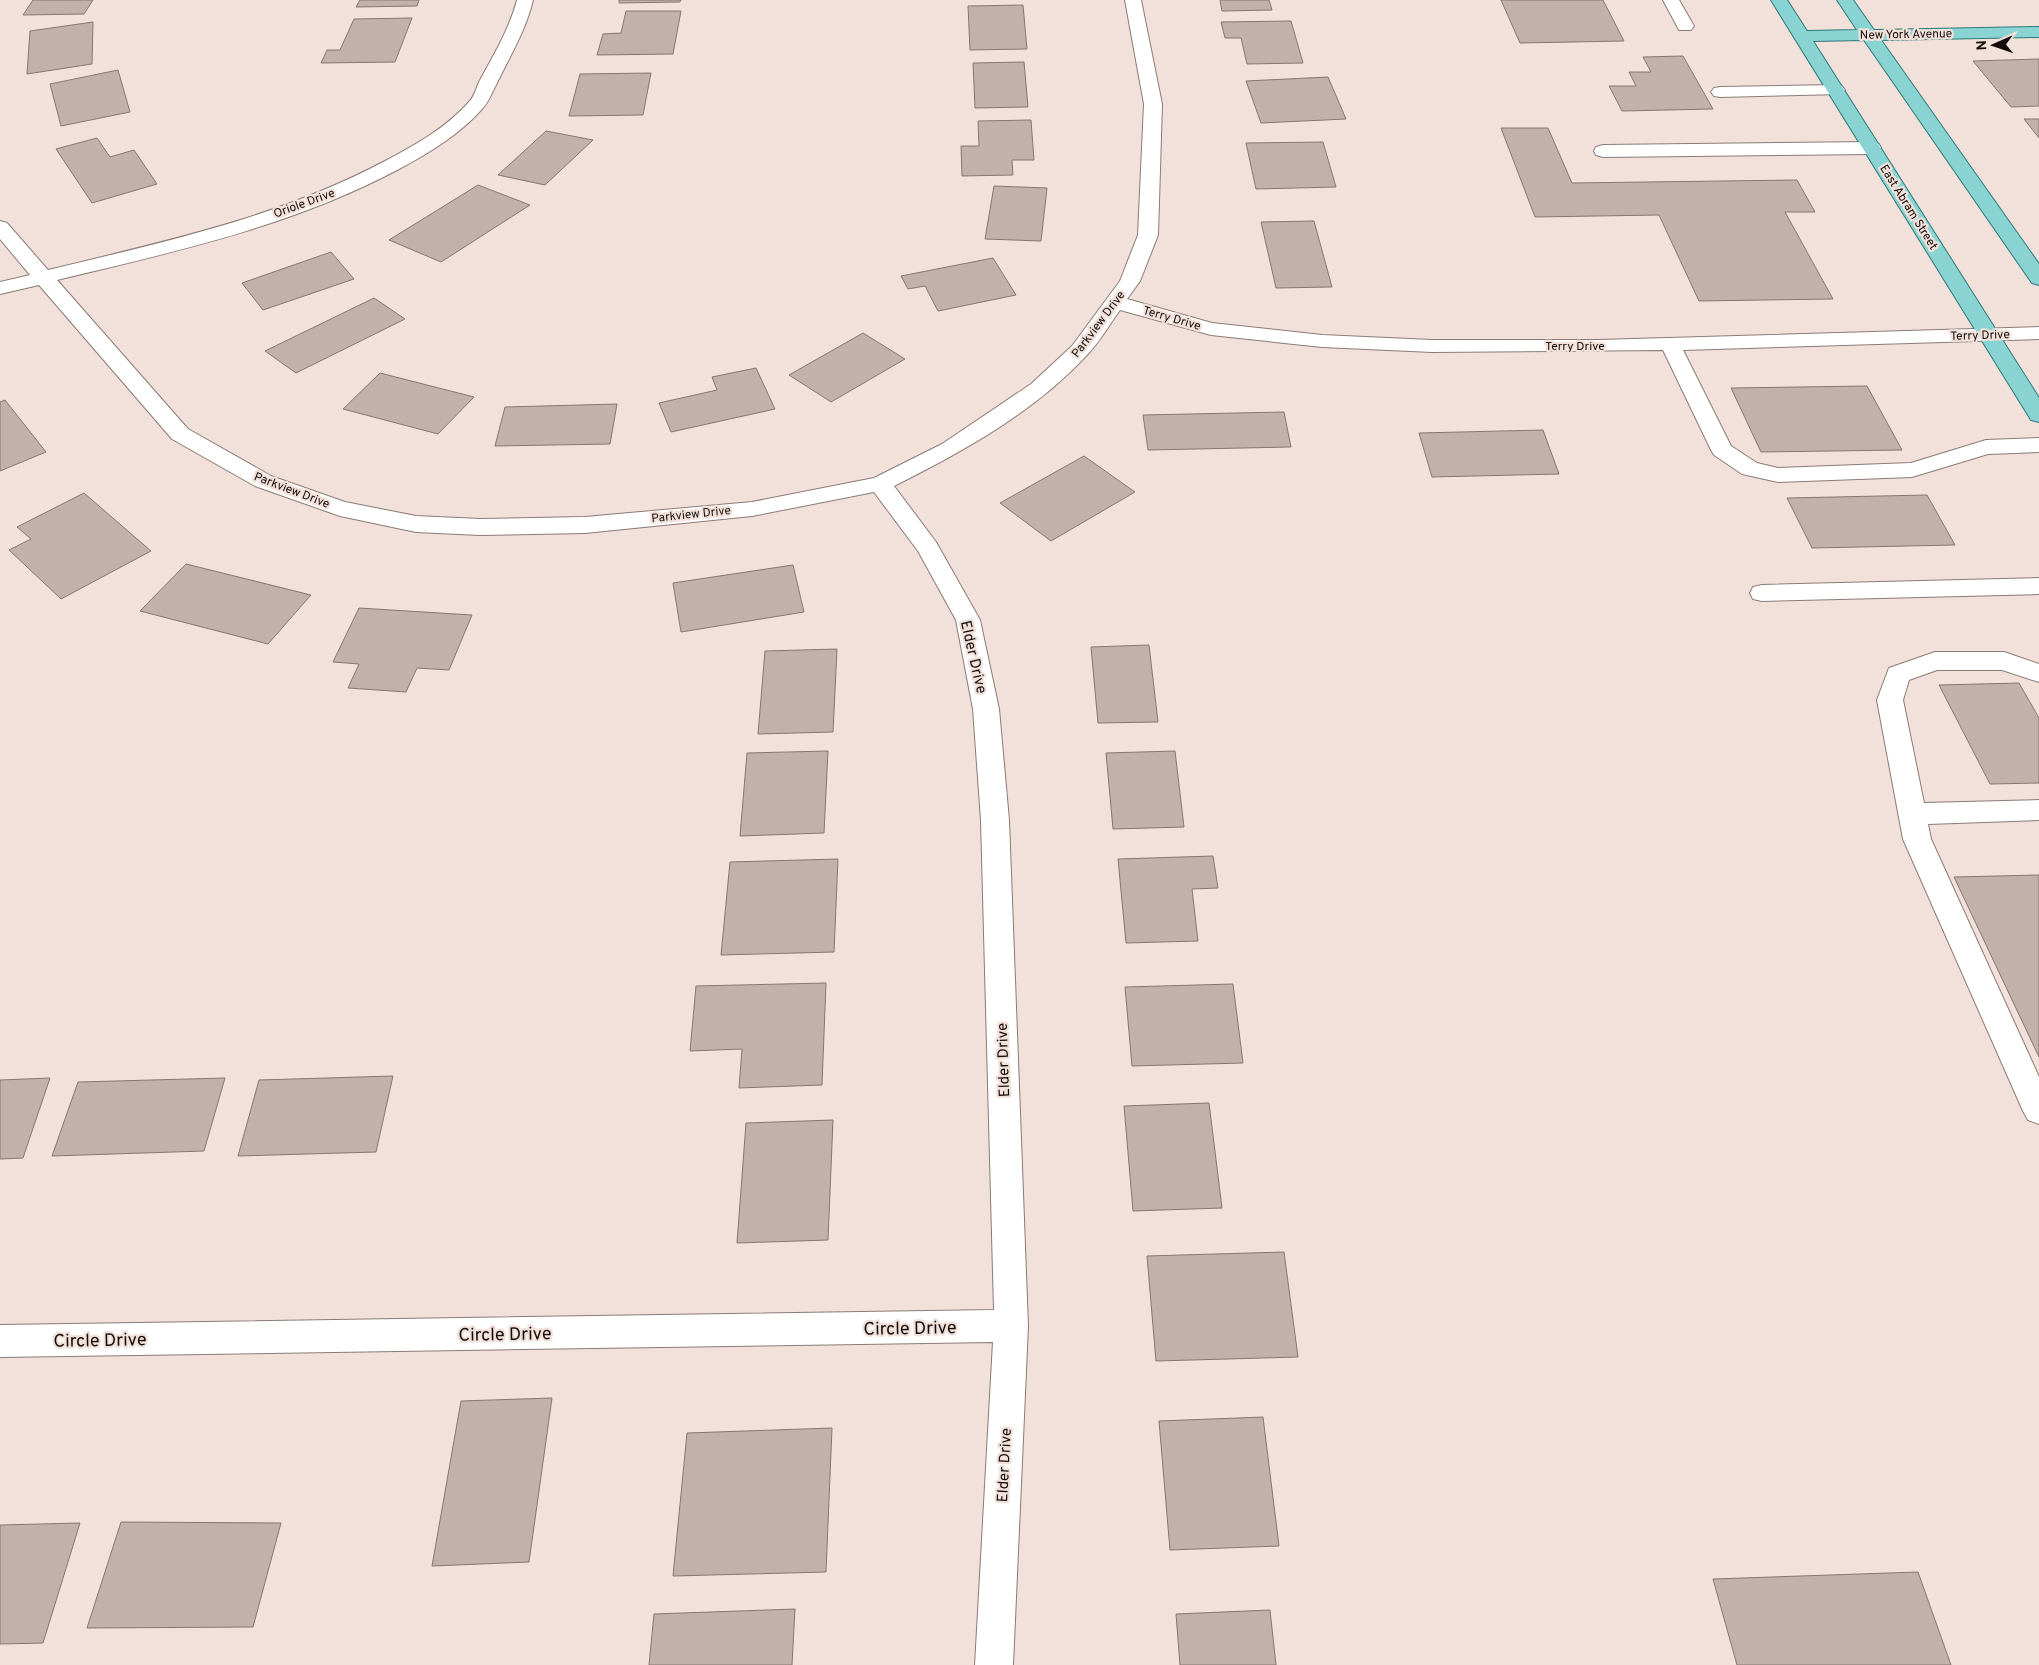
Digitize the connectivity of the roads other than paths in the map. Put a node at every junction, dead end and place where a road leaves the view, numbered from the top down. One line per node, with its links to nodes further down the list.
1 (525, 0): 15 (street, Oriole Drive)
2 (1133, 0): 18 (street, Parkview Drive)
3 (1671, 0): 6 (street)
4 (1779, 0): 9 (main road, East Abram Street)
5 (1845, 0): 8 (main road)
6 (1685, 26)
7 (2039, 32): 8 (main road, New York Avenue)
8 (1869, 35): 9 (main road, New York Avenue); 16 (main road)
9 (1802, 36): 10 (main road, East Abram Street)
10 (1836, 90): 11 (street); 12 (main road, East Abram Street)
11 (1720, 92)
12 (1872, 148): 13 (street); 20 (main road, East Abram Street)
13 (1603, 152)
14 (0, 227): 15 (street, Parkview Drive)
15 (44, 277): 17 (street, Oriole Drive); 24 (street, Parkview Drive)
16 (2039, 279)
17 (0, 288)
18 (1115, 302): 21 (street, Terry Drive); 24 (street, Parkview Drive)
19 (2039, 333): 20 (street, Terry Drive)
20 (1989, 334): 21 (street, Terry Drive); 22 (main road, East Abram Street)
21 (1670, 344): 23 (street)
22 (2039, 415)
23 (2039, 444)
24 (880, 484): 32 (street, Elder Drive)
25 (2039, 586): 26 (street)
26 (1762, 593)
27 (2039, 673): 29 (street)
28 (2039, 810): 29 (street)
29 (1912, 814): 30 (street)
30 (2032, 1082): 31 (street)
31 (2039, 1111)
32 (1011, 1326): 33 (street, Circle Drive); 34 (street, Elder Drive)
33 (0, 1341)
34 (994, 1665)

